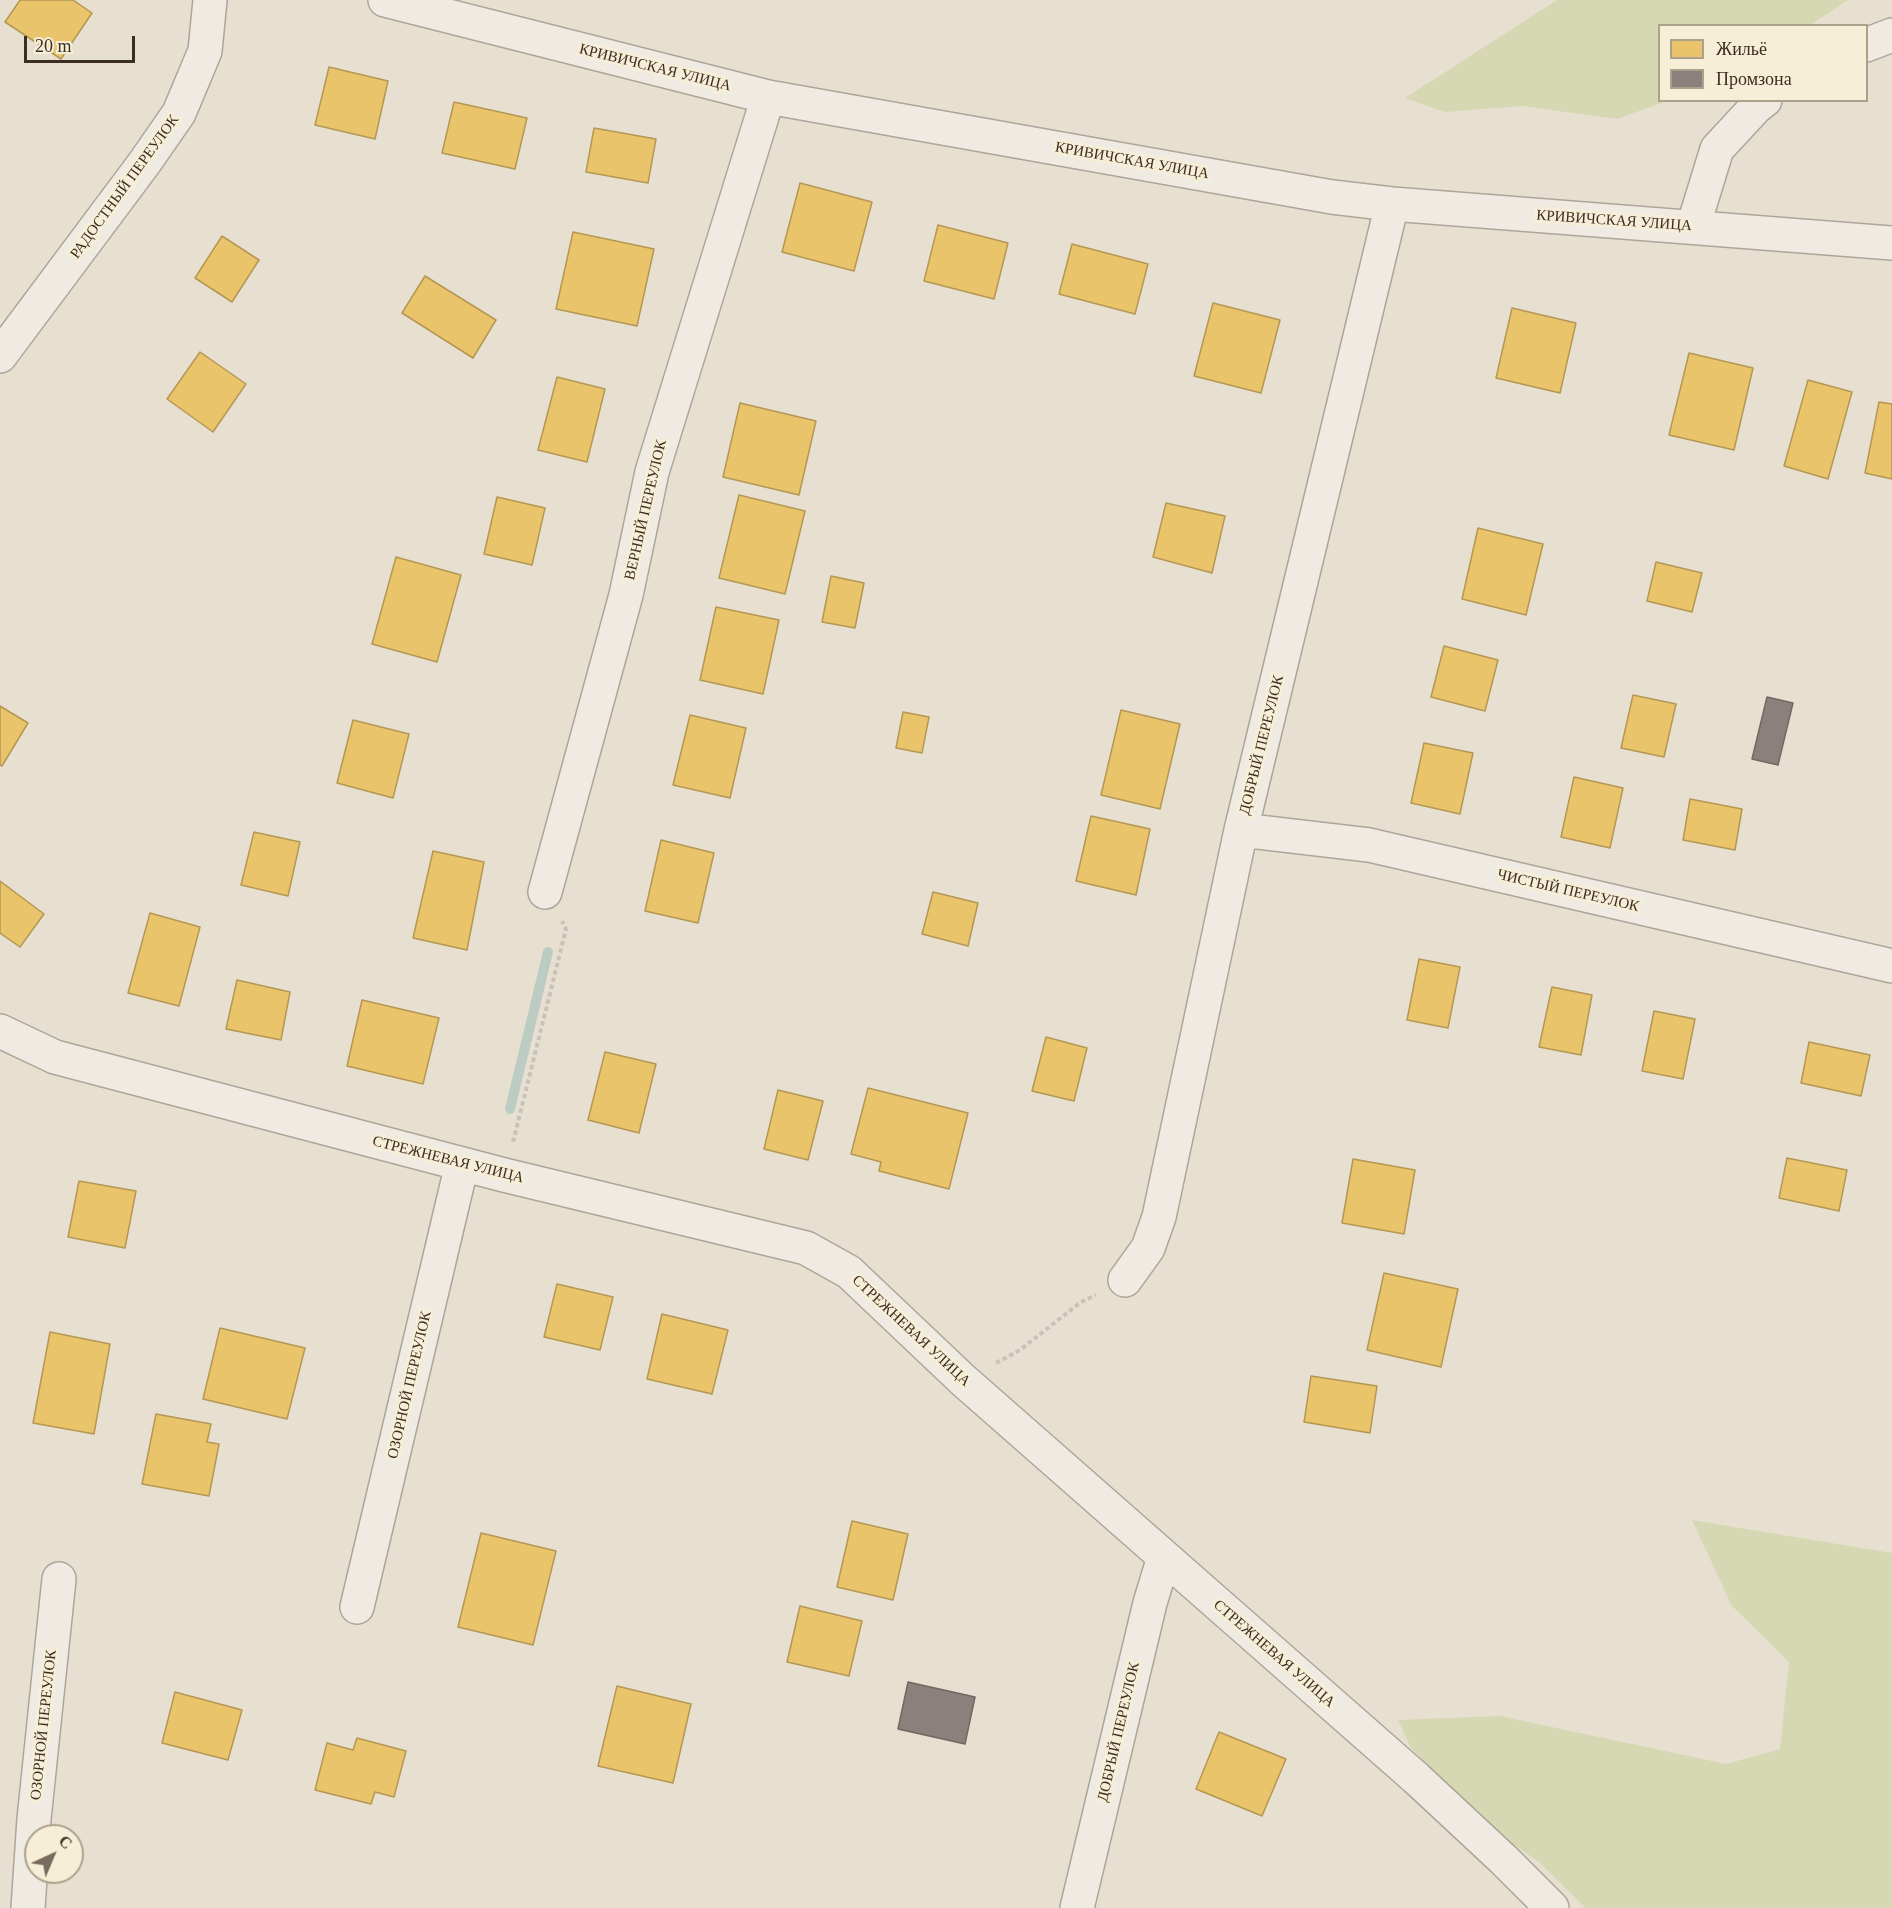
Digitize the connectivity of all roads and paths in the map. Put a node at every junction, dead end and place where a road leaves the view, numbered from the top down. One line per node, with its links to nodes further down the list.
1 (210, 0): 10 (street, РАДОСТНЫЙ ПЕРЕУЛОК)
2 (385, 0): 5 (street, КРИВИЧСКАЯ УЛИЦА)
3 (1892, 35): 4 (street)
4 (1868, 44)
5 (768, 97): 7 (street, КРИВИЧСКАЯ УЛИЦА); 12 (street, ВЕРНЫЙ ПЕРЕУЛОК)
6 (1762, 102): 8 (street)
7 (1392, 204): 8 (street, КРИВИЧСКАЯ УЛИЦА); 11 (street, ДОБРЫЙ ПЕРЕУЛОК)
8 (1692, 226): 9 (street, КРИВИЧСКАЯ УЛИЦА)
9 (1892, 243)
10 (0, 356)
11 (1241, 830): 13 (street, ЧИСТЫЙ ПЕРЕУЛОК); 17 (street, ДОБРЫЙ ПЕРЕУЛОК)
12 (545, 892): 16 (path)
13 (1892, 966)
14 (0, 1031): 15 (street, СТРЕЖНЕВАЯ УЛИЦА)
15 (462, 1164): 16 (street, СТРЕЖНЕВАЯ УЛИЦА); 21 (street, ОЗОРНОЙ ПЕРЕУЛОК)
16 (504, 1175): 18 (street, СТРЕЖНЕВАЯ УЛИЦА)
17 (1125, 1280): 18 (path)
18 (963, 1380): 19 (street, СТРЕЖНЕВАЯ УЛИЦА)
19 (1164, 1557): 23 (street, ДОБРЫЙ ПЕРЕУЛОК); 24 (street, СТРЕЖНЕВАЯ УЛИЦА)
20 (59, 1579): 22 (street, ОЗОРНОЙ ПЕРЕУЛОК)
21 (357, 1607)
22 (28, 1908)
23 (1077, 1908)
24 (1552, 1908)

